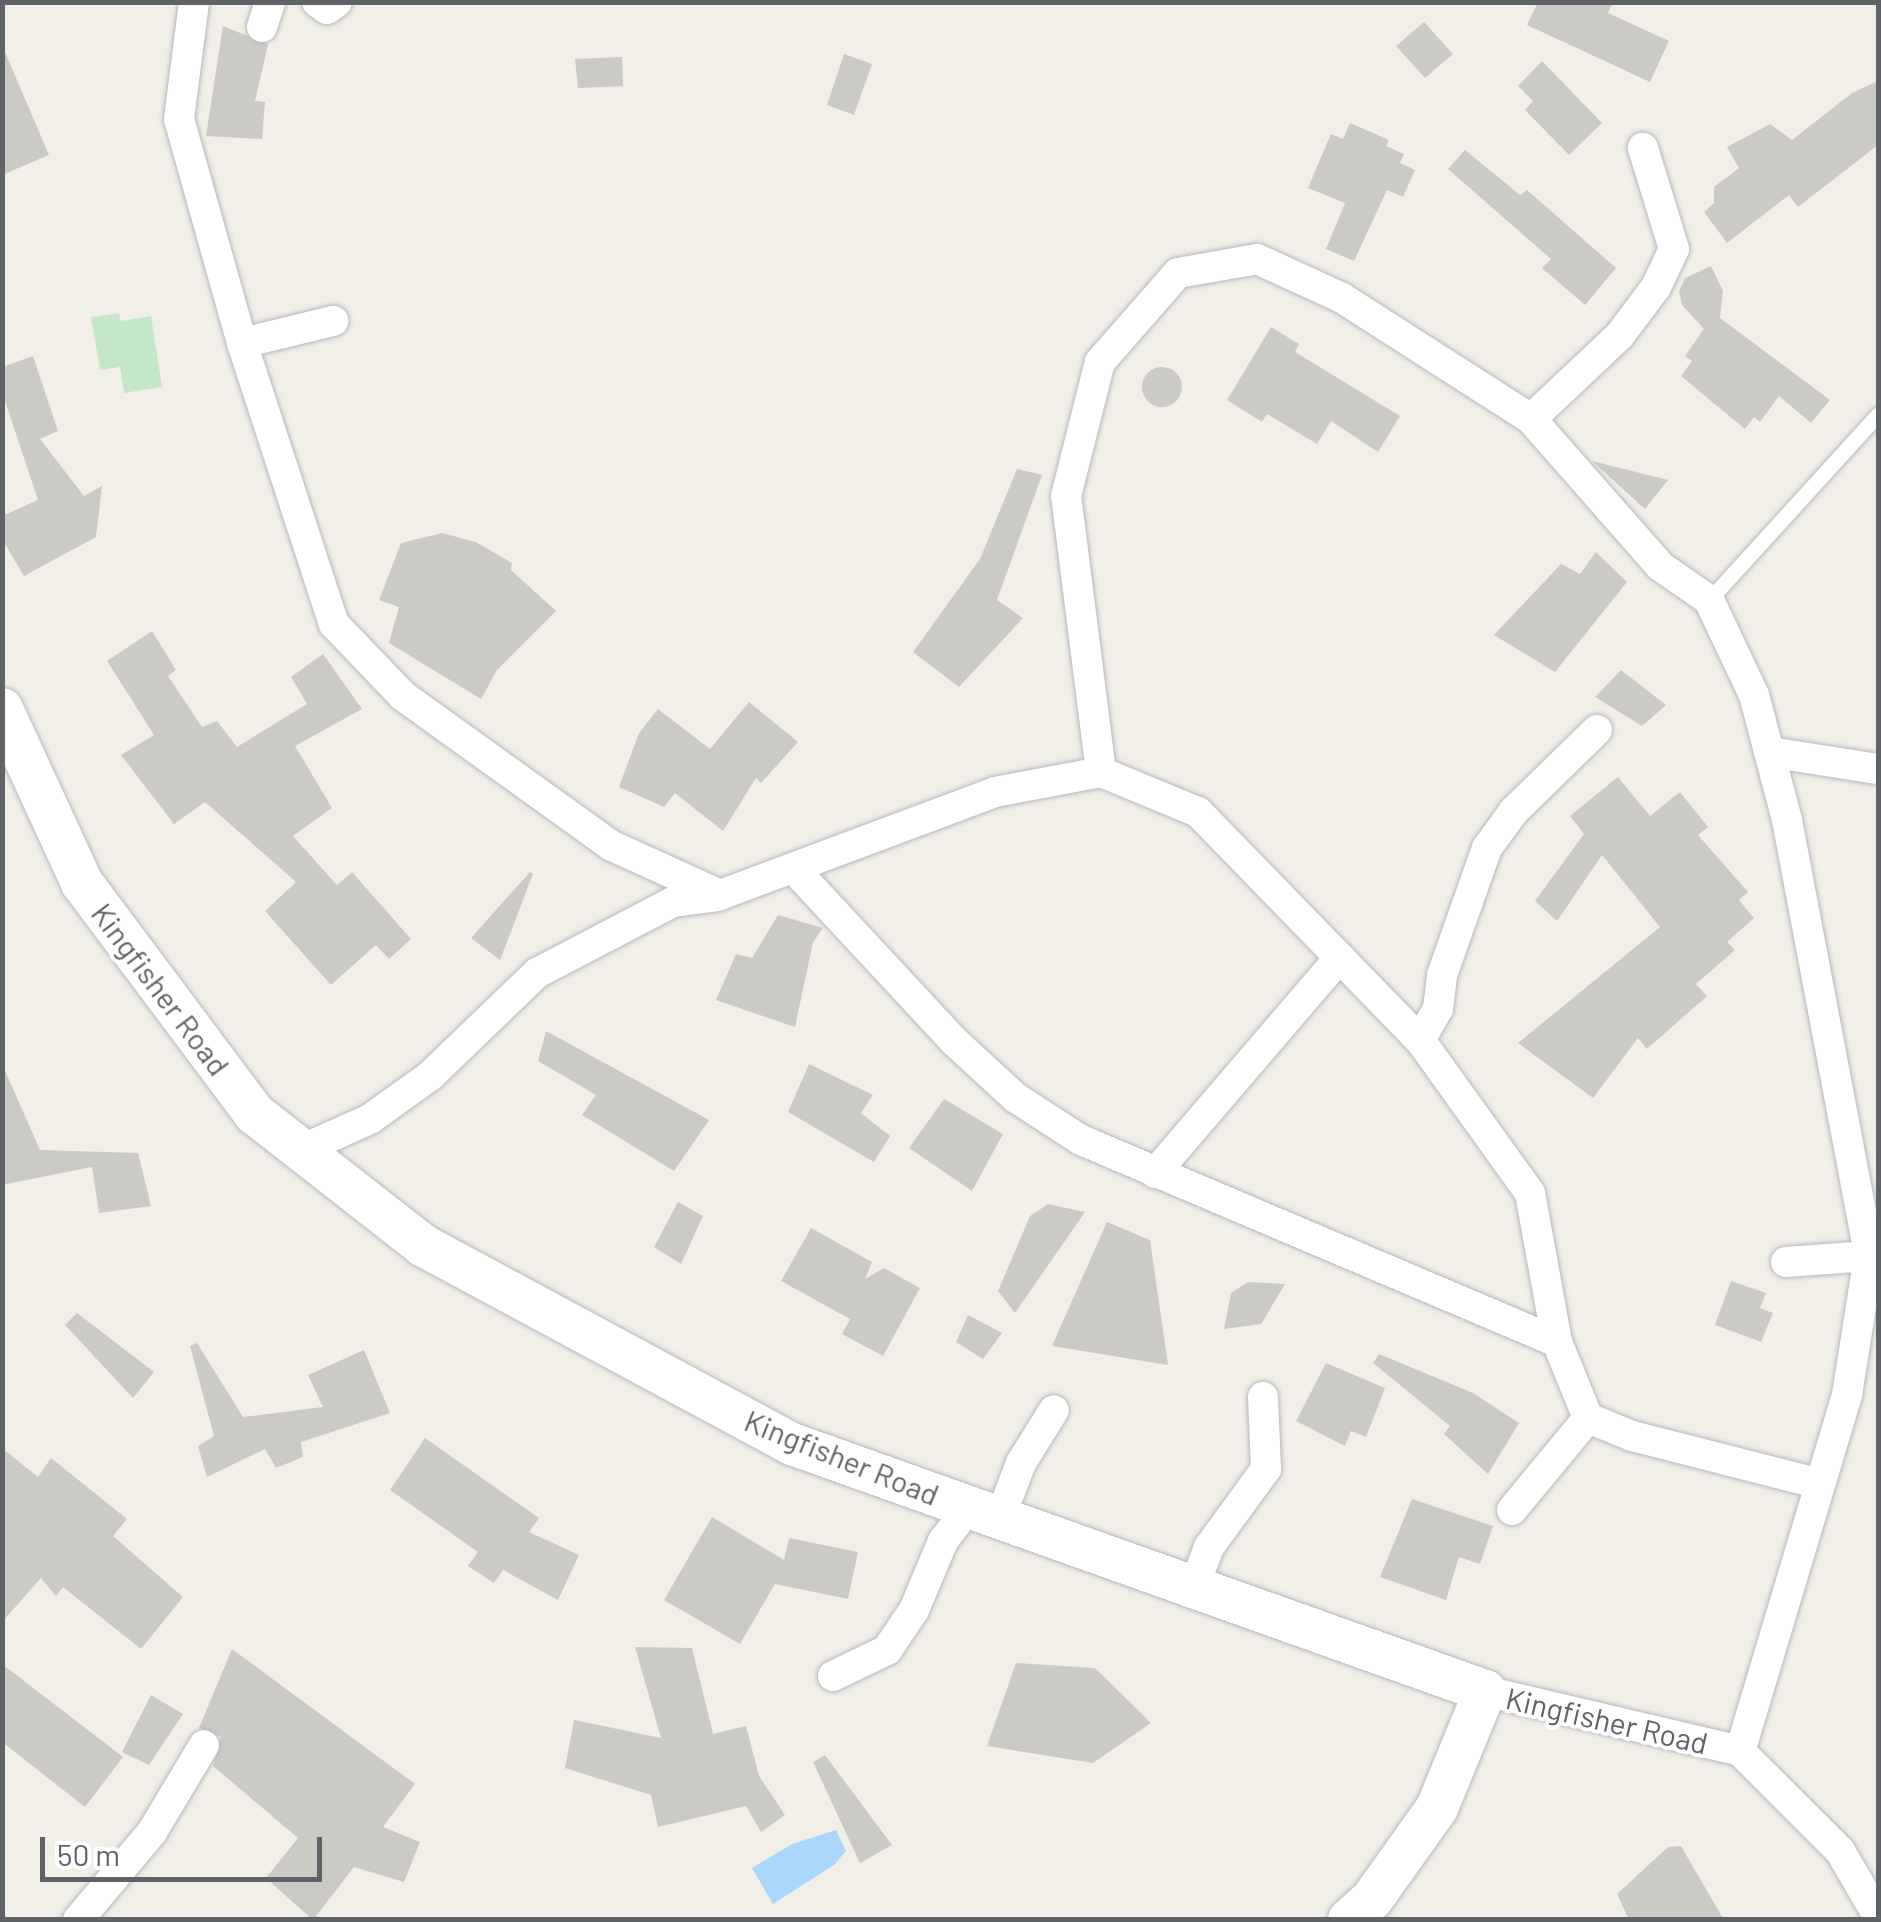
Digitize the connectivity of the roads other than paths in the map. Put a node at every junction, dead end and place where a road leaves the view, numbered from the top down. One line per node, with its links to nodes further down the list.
1 (194, 2): 6 (street)
2 (317, 2): 3 (street)
3 (336, 2)
4 (1643, 148): 8 (street)
5 (332, 321): 6 (street)
6 (242, 343): 16 (street)
7 (1878, 414): 9 (lane)
8 (1530, 418): 9 (street); 14 (street)
9 (1709, 600): 12 (street)
10 (2, 709): 19 (street, Kingfisher Road)
11 (1597, 730): 18 (street)
12 (1769, 752): 13 (street); 21 (street)
13 (1878, 770)
14 (1101, 772): 15 (street); 17 (street)
15 (795, 870): 16 (street); 20 (street)
16 (720, 895): 19 (street)
17 (1340, 956): 18 (street); 20 (street)
18 (1420, 1040): 23 (street)
19 (301, 1150): 29 (street, Kingfisher Road)
20 (1154, 1173): 23 (street)
21 (1874, 1257): 22 (street); 27 (street)
22 (1786, 1262)
23 (1557, 1342): 26 (street)
24 (1263, 1397): 30 (street)
25 (1054, 1410): 29 (street)
26 (1588, 1418): 27 (street); 28 (street)
27 (1820, 1484): 34 (street)
28 (1512, 1510)
29 (984, 1512): 30 (street, Kingfisher Road); 31 (street)
30 (1194, 1588): 32 (street, Kingfisher Road)
31 (833, 1676)
32 (1484, 1691): 34 (street, Kingfisher Road); 37 (street)
33 (204, 1745): 36 (street)
34 (1740, 1751): 35 (street, Kingfisher Road)
35 (1878, 1916)
36 (78, 1920)
37 (1349, 1920)

